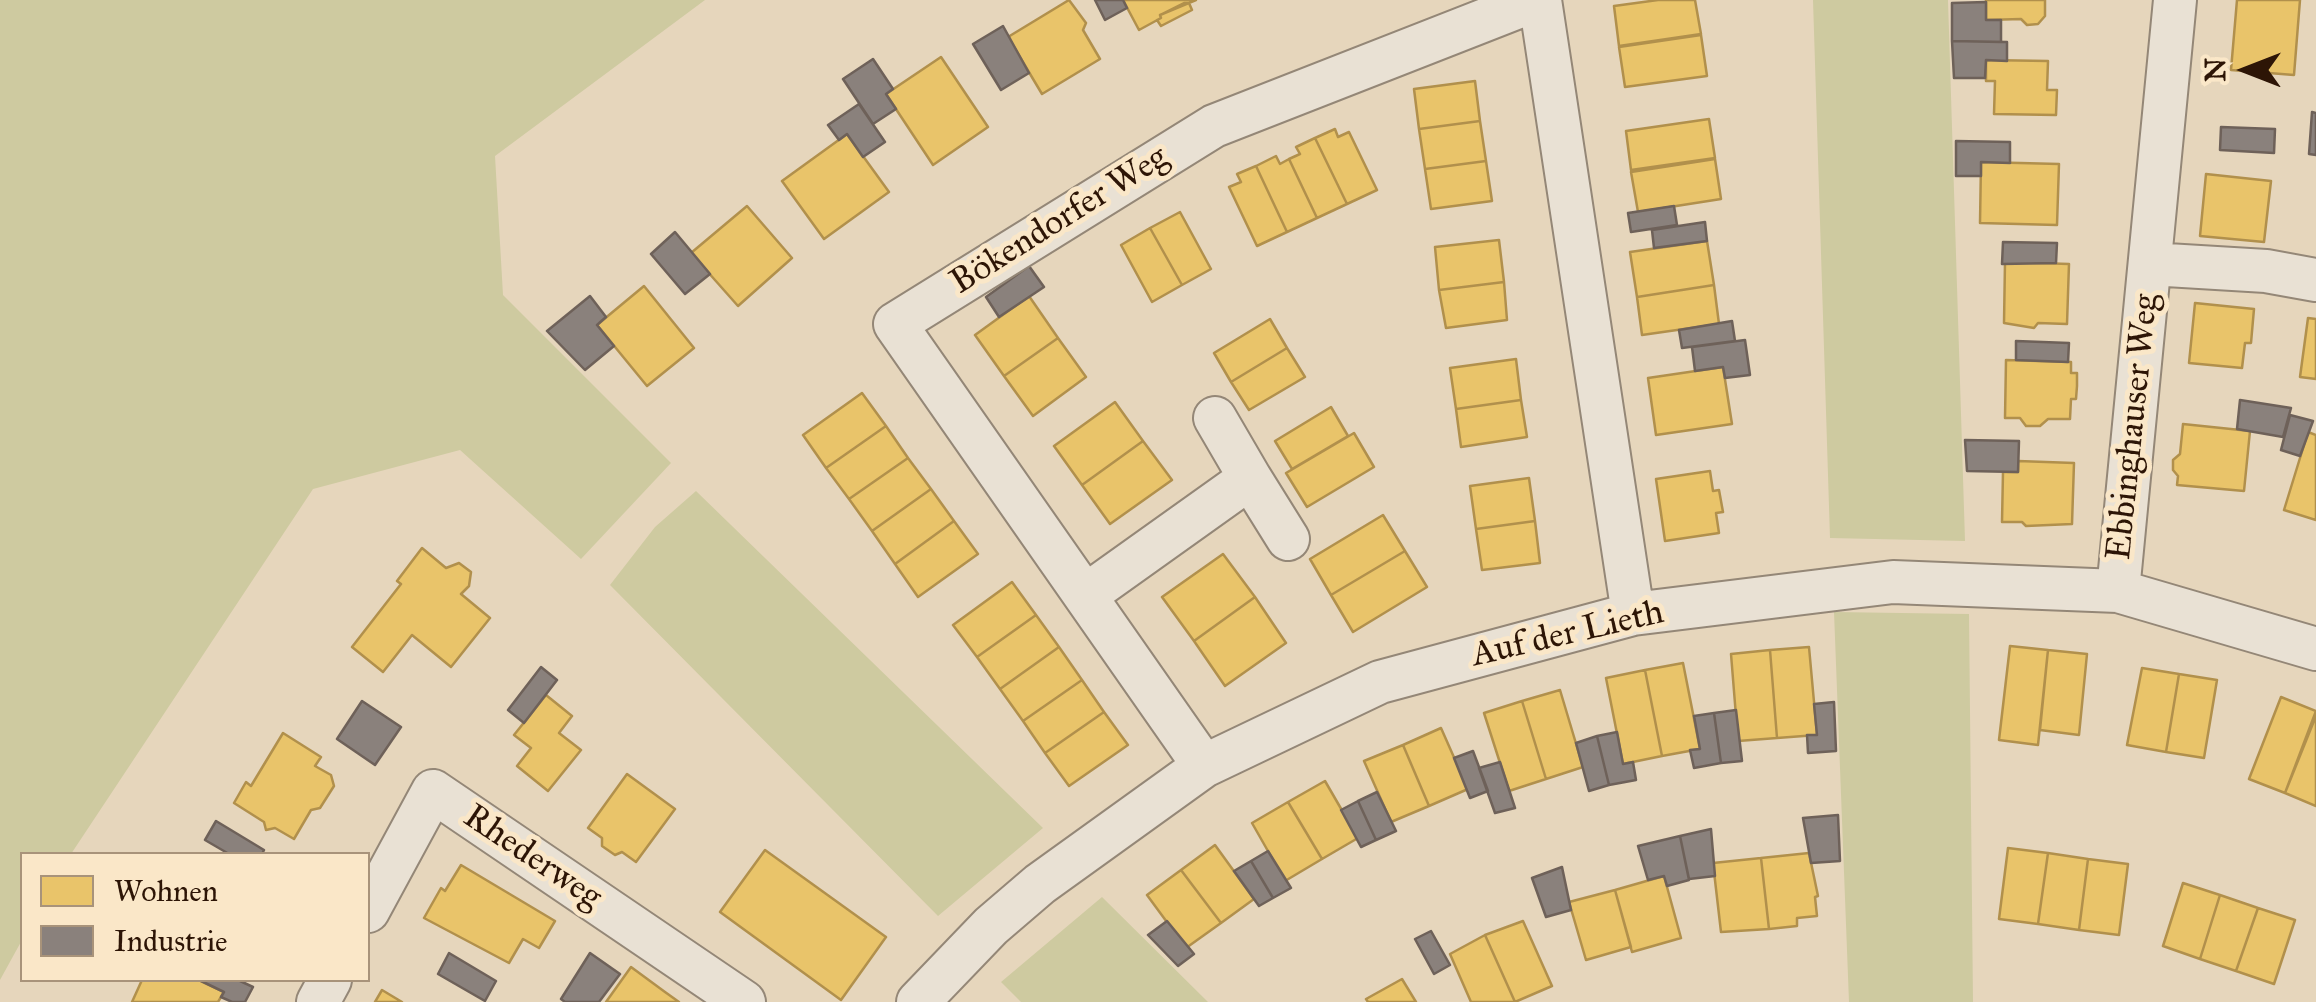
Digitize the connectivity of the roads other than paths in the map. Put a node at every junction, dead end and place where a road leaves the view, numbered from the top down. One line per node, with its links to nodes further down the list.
1 (1538, 0): 9 (street, Bökendorfer Weg); 10 (street, Bökendorfer Weg)
2 (2176, 0): 3 (street, Ebbinghauser Weg)
3 (2150, 264): 4 (street, Ebbinghauser Weg); 8 (street, Ebbinghauser Weg)
4 (2316, 280)
5 (1214, 418): 6 (street)
6 (1250, 478): 7 (street); 9 (street)
7 (1288, 540)
8 (2118, 591): 10 (street, Auf der Lieth); 11 (street, Auf der Lieth)
9 (1086, 595): 12 (street, Bökendorfer Weg)
10 (1633, 614): 12 (street, Auf der Lieth)
11 (2316, 649)
12 (1204, 766): 15 (street, Auf der Lieth)
13 (370, 908): 14 (street, Rhederweg)
14 (744, 1002)
15 (918, 1002)

